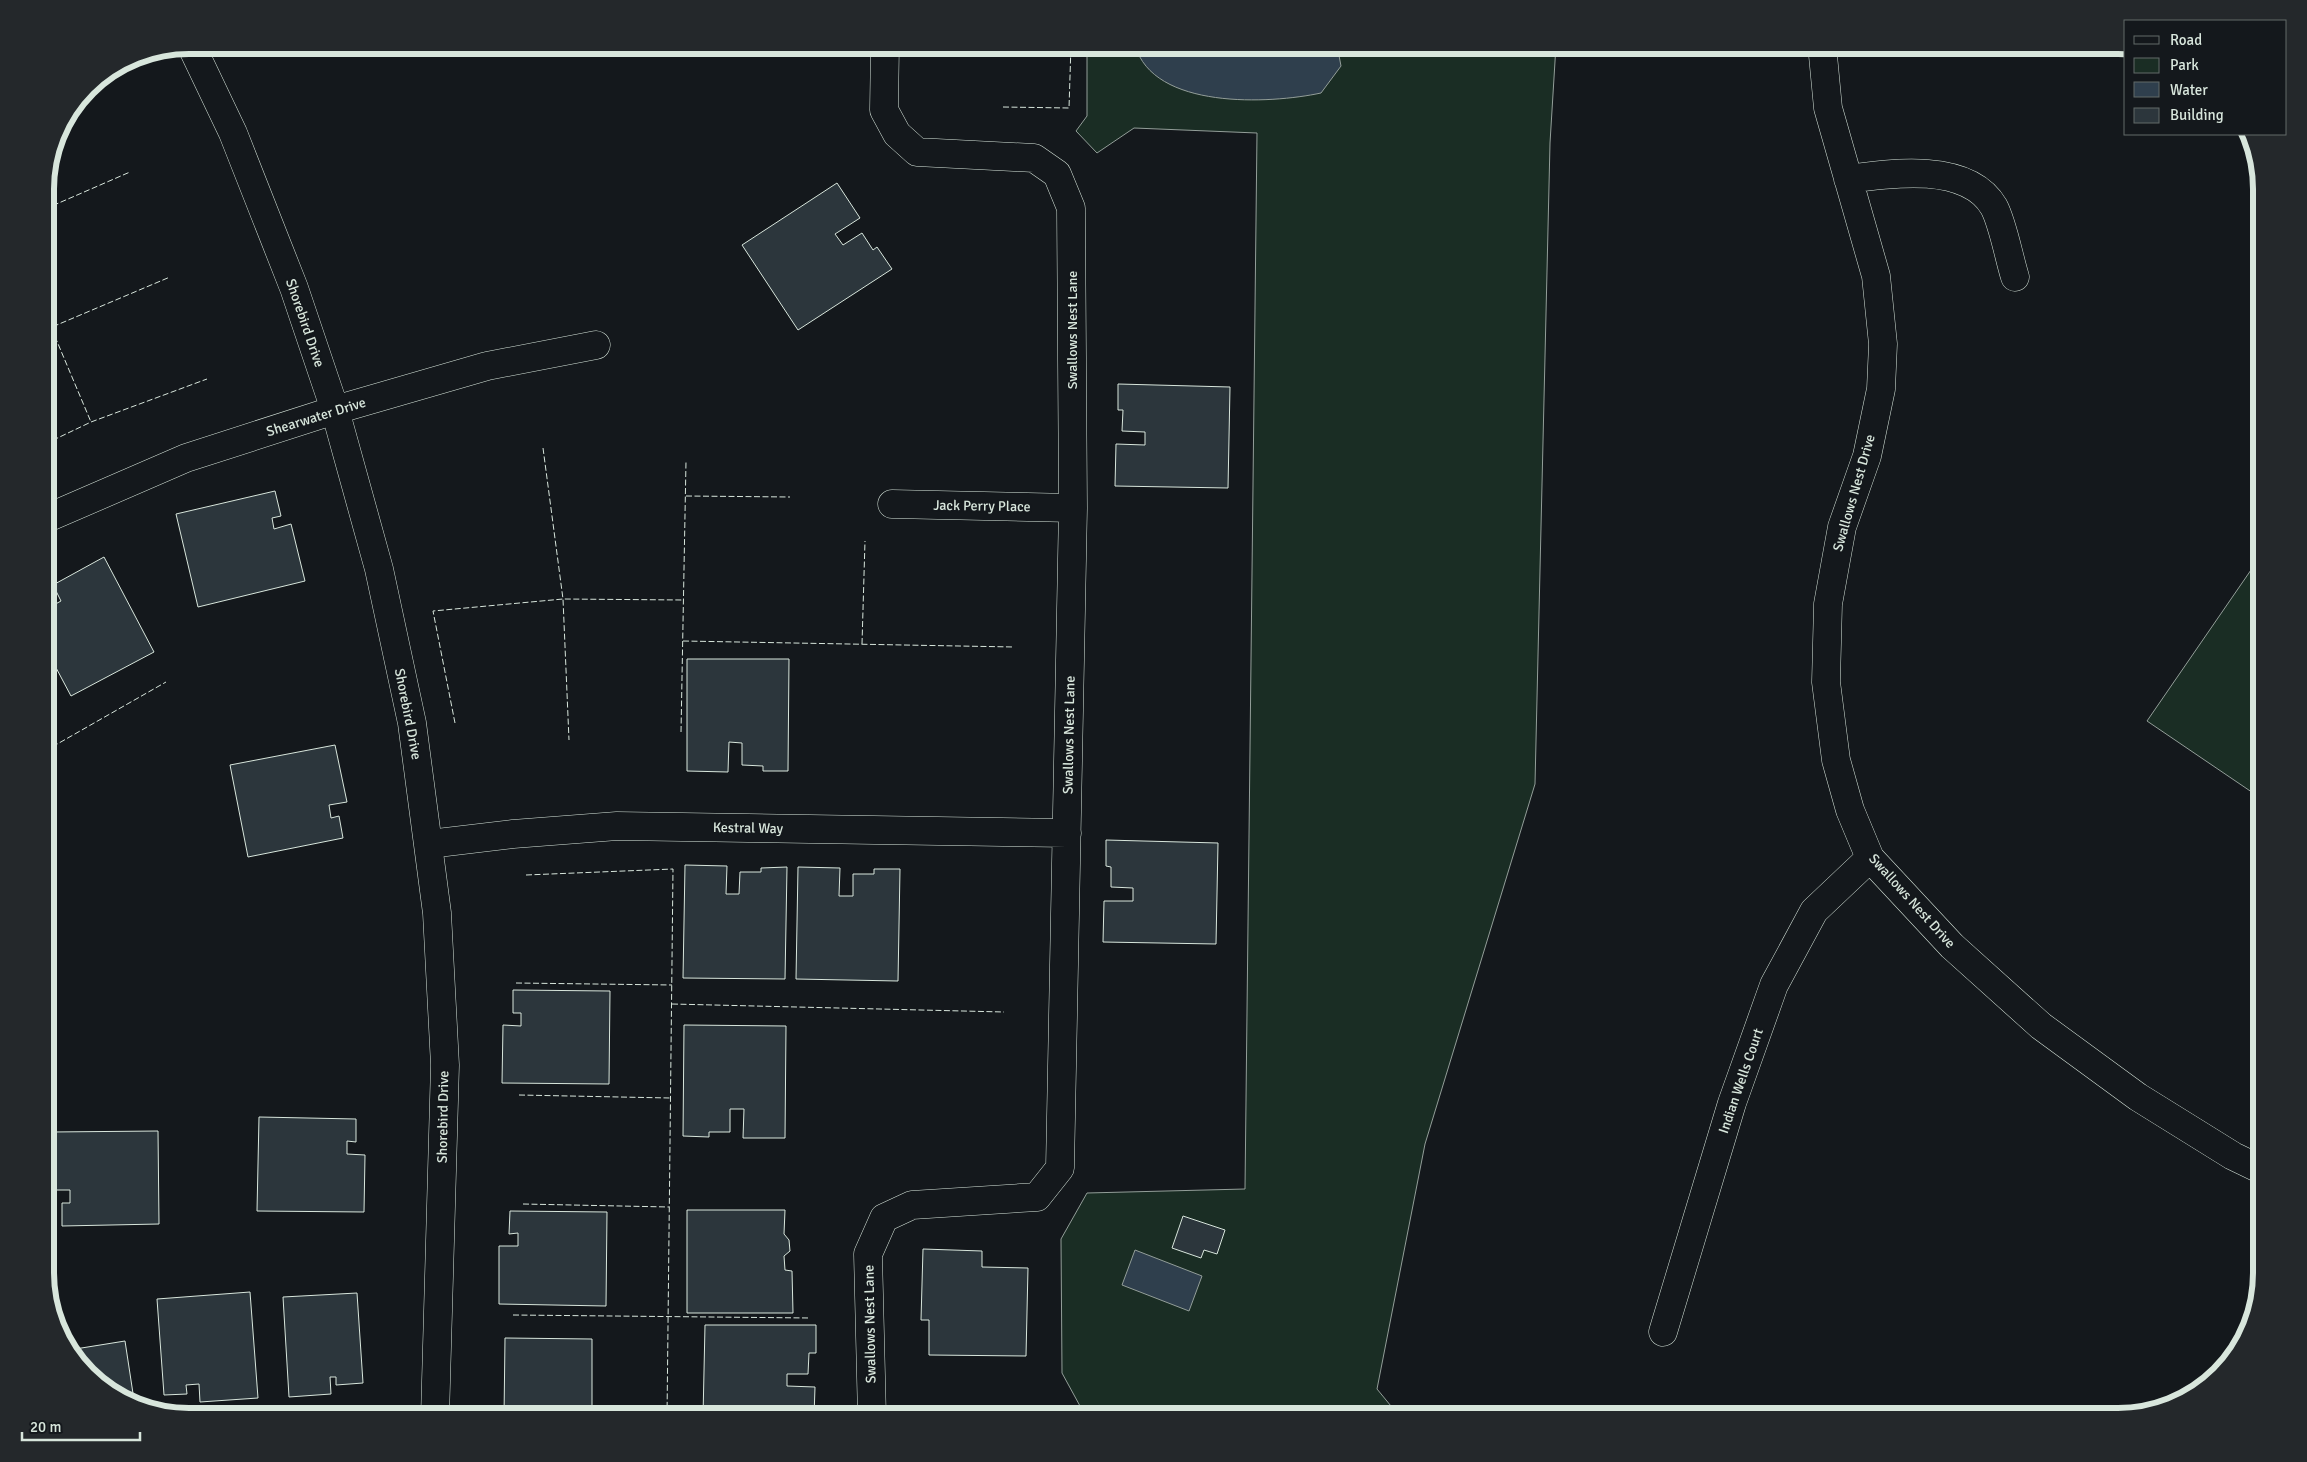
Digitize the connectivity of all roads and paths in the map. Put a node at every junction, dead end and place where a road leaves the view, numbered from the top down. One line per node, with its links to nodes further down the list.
1 (195, 54): 7 (street, Shorebird Drive)
2 (885, 54): 9 (street, Swallows Nest Lane)
3 (1823, 54): 4 (street, Swallows Nest Drive)
4 (1848, 179): 5 (street); 13 (street, Swallows Nest Drive)
5 (2015, 277)
6 (596, 345): 7 (street, Shearwater Drive)
7 (335, 410): 10 (street, Shearwater Drive); 12 (street, Shorebird Drive)
8 (892, 504): 9 (street, Jack Perry Place)
9 (1072, 508): 11 (street, Swallows Nest Lane)
10 (54, 514)
11 (1067, 833): 12 (street, Kestral Way); 17 (street, Swallows Nest Lane)
12 (429, 844): 16 (street, Shorebird Drive)
13 (1870, 858): 14 (street, Swallows Nest Drive); 15 (street, Indian Wells Court)
14 (2253, 1166)
15 (1663, 1332)
16 (435, 1408)
17 (872, 1408)

